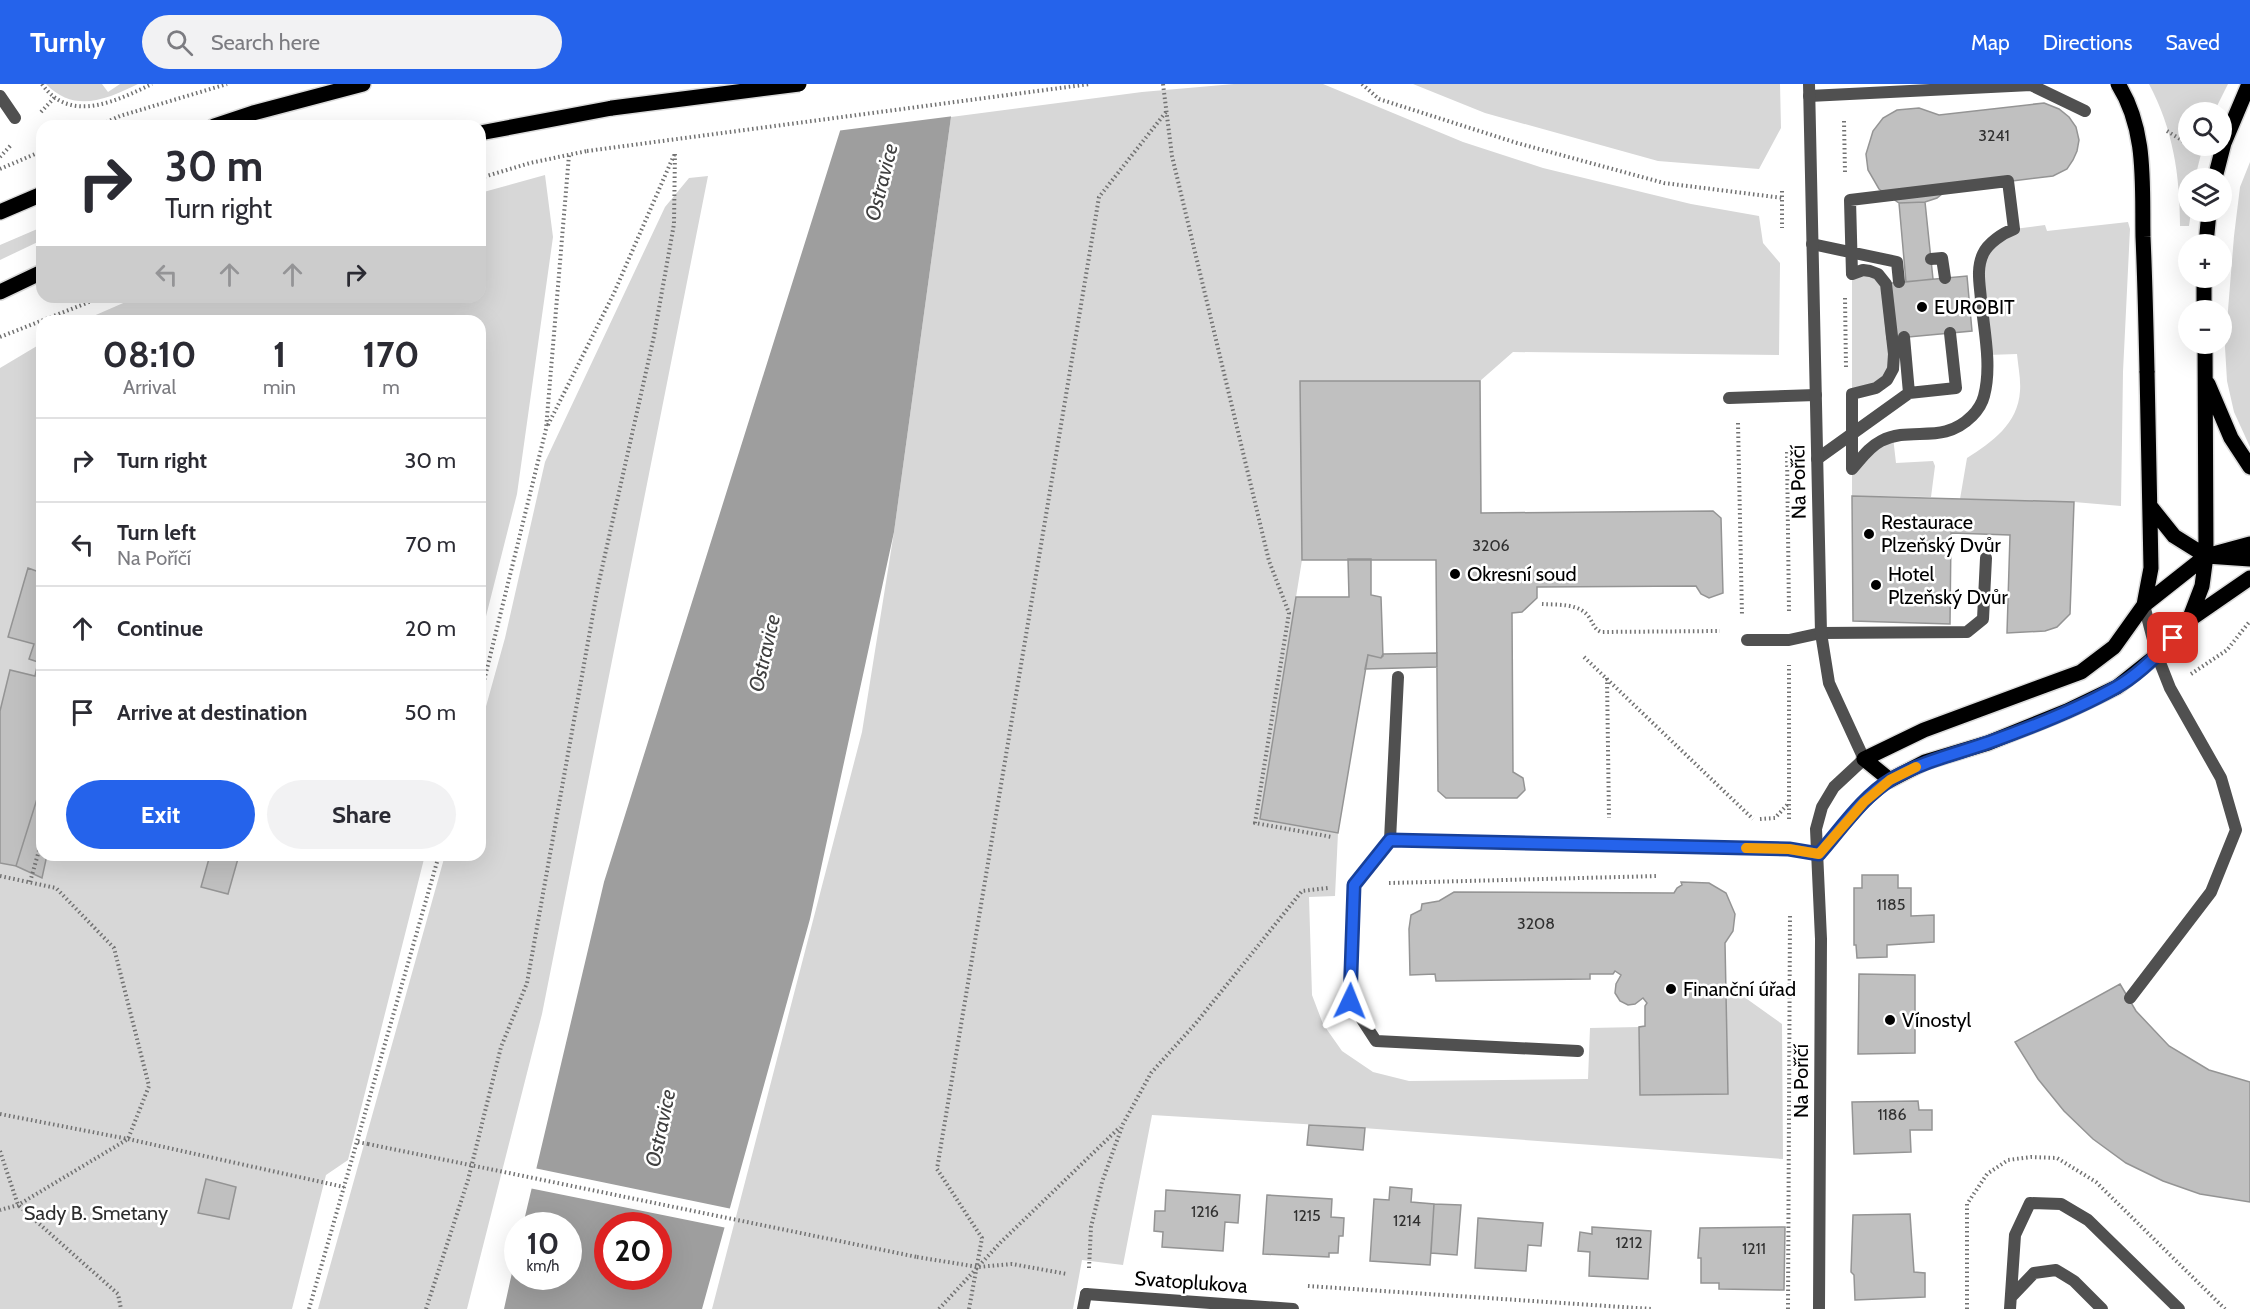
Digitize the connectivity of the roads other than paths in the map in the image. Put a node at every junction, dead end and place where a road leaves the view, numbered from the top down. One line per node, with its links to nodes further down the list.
1 (363, 84): 9 (main road)
2 (799, 84): 10 (main road, bridge)
3 (2118, 84): 31 (main road, bridge)
4 (2248, 84): 11 (main road, bridge)
5 (1809, 90): 7 (street); 14 (street, Na Poříčí)
6 (0, 96): 8 (street)
7 (2085, 111)
8 (15, 118)
9 (232, 120)
10 (486, 132)
11 (2218, 168)
12 (36, 197): 13 (main road)
13 (0, 212)
14 (1812, 244): 15 (street); 26 (street, Na Poříčí)
15 (1851, 252): 19 (street); 28 (street); 28 (street)
16 (1931, 259): 18 (street)
17 (36, 275): 20 (main road)
18 (1945, 278)
19 (1899, 282)
20 (0, 292)
21 (1950, 333): 25 (street)
22 (1904, 337): 25 (street)
23 (2205, 354): 24 (main road)
24 (2205, 373): 30 (main road); 33 (main road)
25 (1909, 393): 28 (street)
26 (1816, 395): 27 (street); 29 (street, Na Poříčí)
27 (1733, 398)
28 (1852, 434): 29 (street)
29 (1817, 459): 39 (street, Na Poříčí)
30 (2250, 467)
31 (2150, 506): 33 (main road); 37 (main road)
32 (2250, 544): 33 (main road)
33 (2206, 556): 35 (main road); 37 (main road); 38 (main road)
34 (1986, 558): 39 (street)
35 (2250, 559)
36 (2250, 578): 38 (main road)
37 (2144, 605): 41 (street); 43 (main road)
38 (2189, 620): 41 (main road)
39 (1821, 633): 40 (street); 43 (street, Na Poříčí)
40 (1747, 640)
41 (2157, 655): 44 (main road); 47 (street)
42 (1398, 677): 45 (street)
43 (1863, 759): 44 (main road); 46 (street, Na Poříčí)
44 (1890, 780): 46 (street)
45 (1390, 840): 46 (street); 48 (street)
46 (1819, 854): 52 (street, Na Poříčí)
47 (2130, 998)
48 (1578, 1051)
49 (2011, 1303): 53 (street); 54 (street)
50 (1083, 1309): 51 (street, Svatoplukova)
51 (1293, 1309)
52 (1819, 1309)
53 (2102, 1309)
54 (2179, 1309)

